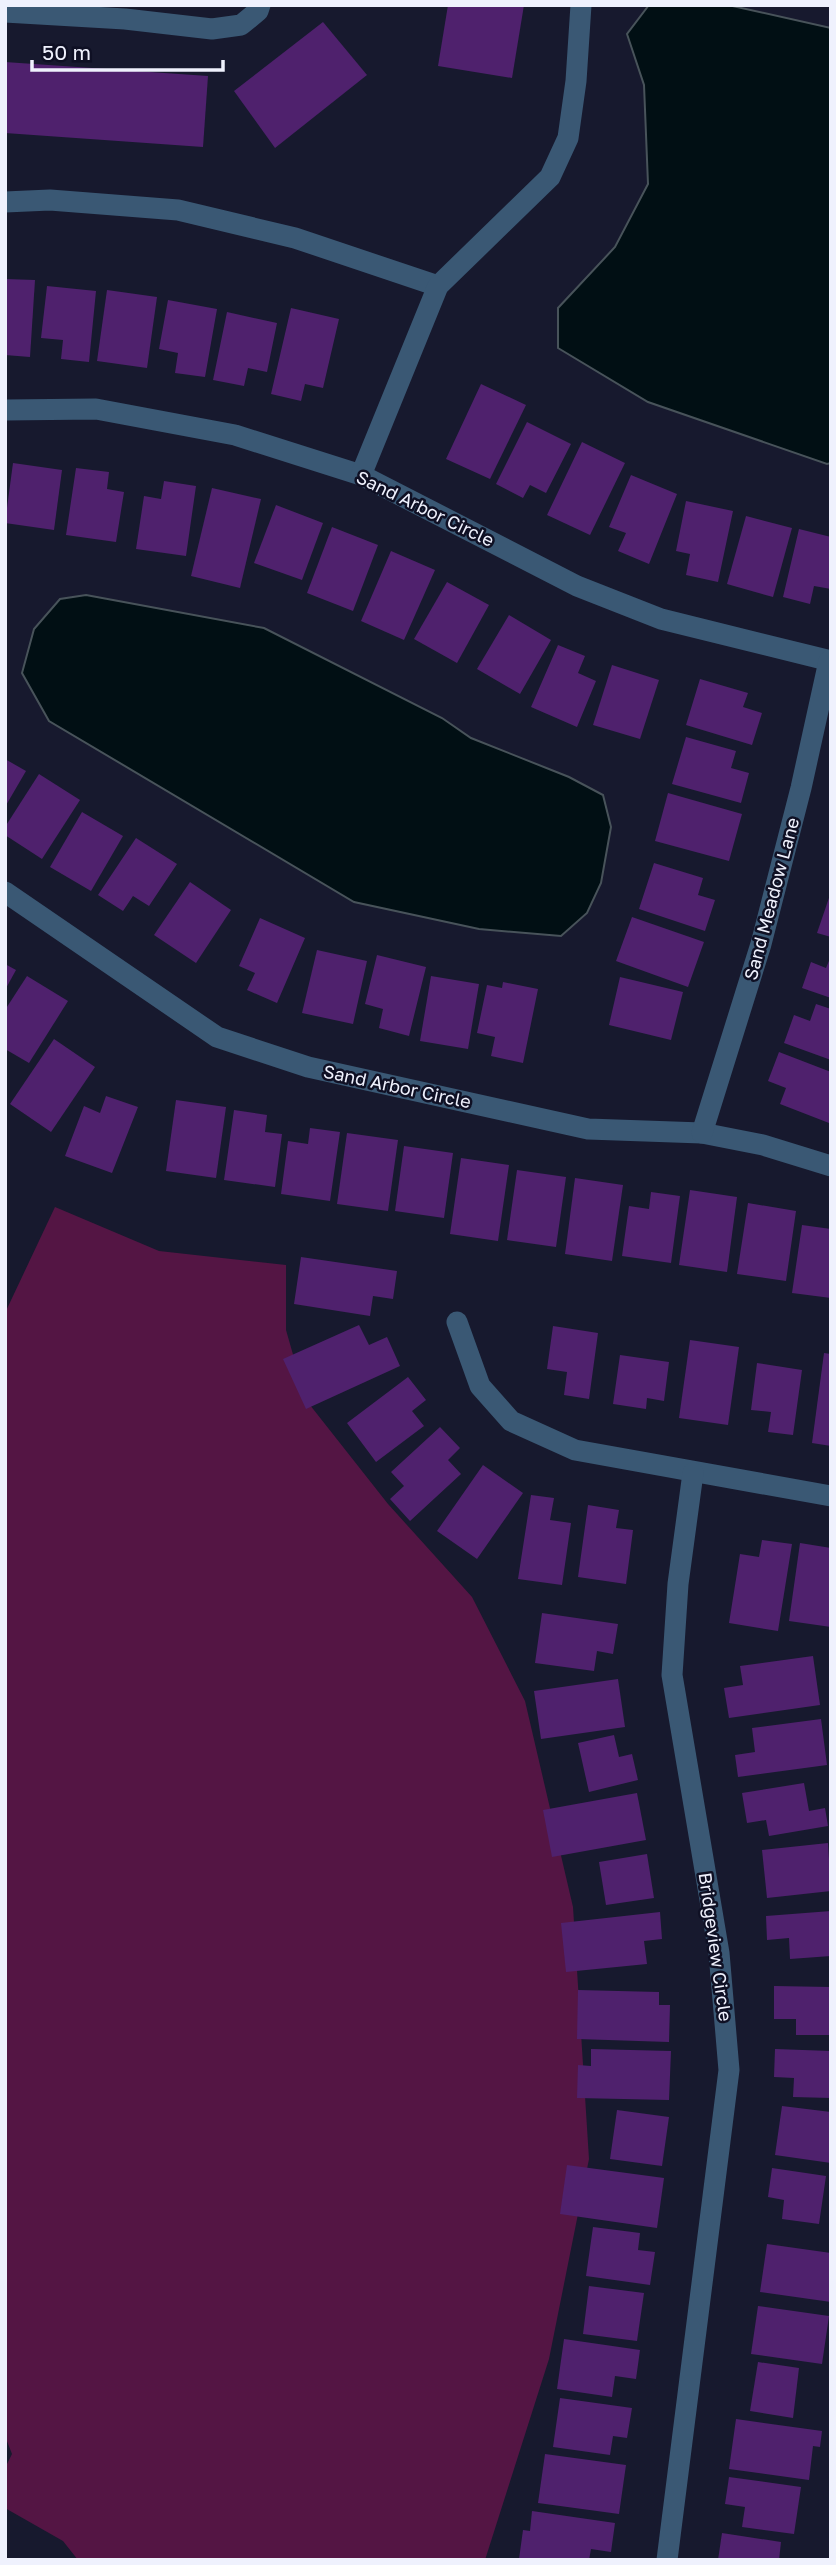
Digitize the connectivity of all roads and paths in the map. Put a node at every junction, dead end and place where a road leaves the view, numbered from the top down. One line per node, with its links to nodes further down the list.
1 (260, 5): 3 (street)
2 (581, 5): 5 (street)
3 (5, 12)
4 (5, 202): 5 (street)
5 (438, 286): 7 (street)
6 (5, 410): 7 (street, Sand Arbor Circle)
7 (361, 475): 8 (street, Sand Arbor Circle)
8 (830, 661): 10 (street, Sand Meadow Lane)
9 (5, 892): 10 (street, Sand Arbor Circle)
10 (702, 1133): 11 (street, Sand Arbor Circle)
11 (831, 1166)
12 (457, 1322): 13 (street)
13 (693, 1473): 14 (street); 15 (street, Bridgeview Circle)
14 (831, 1496)
15 (667, 2560)

